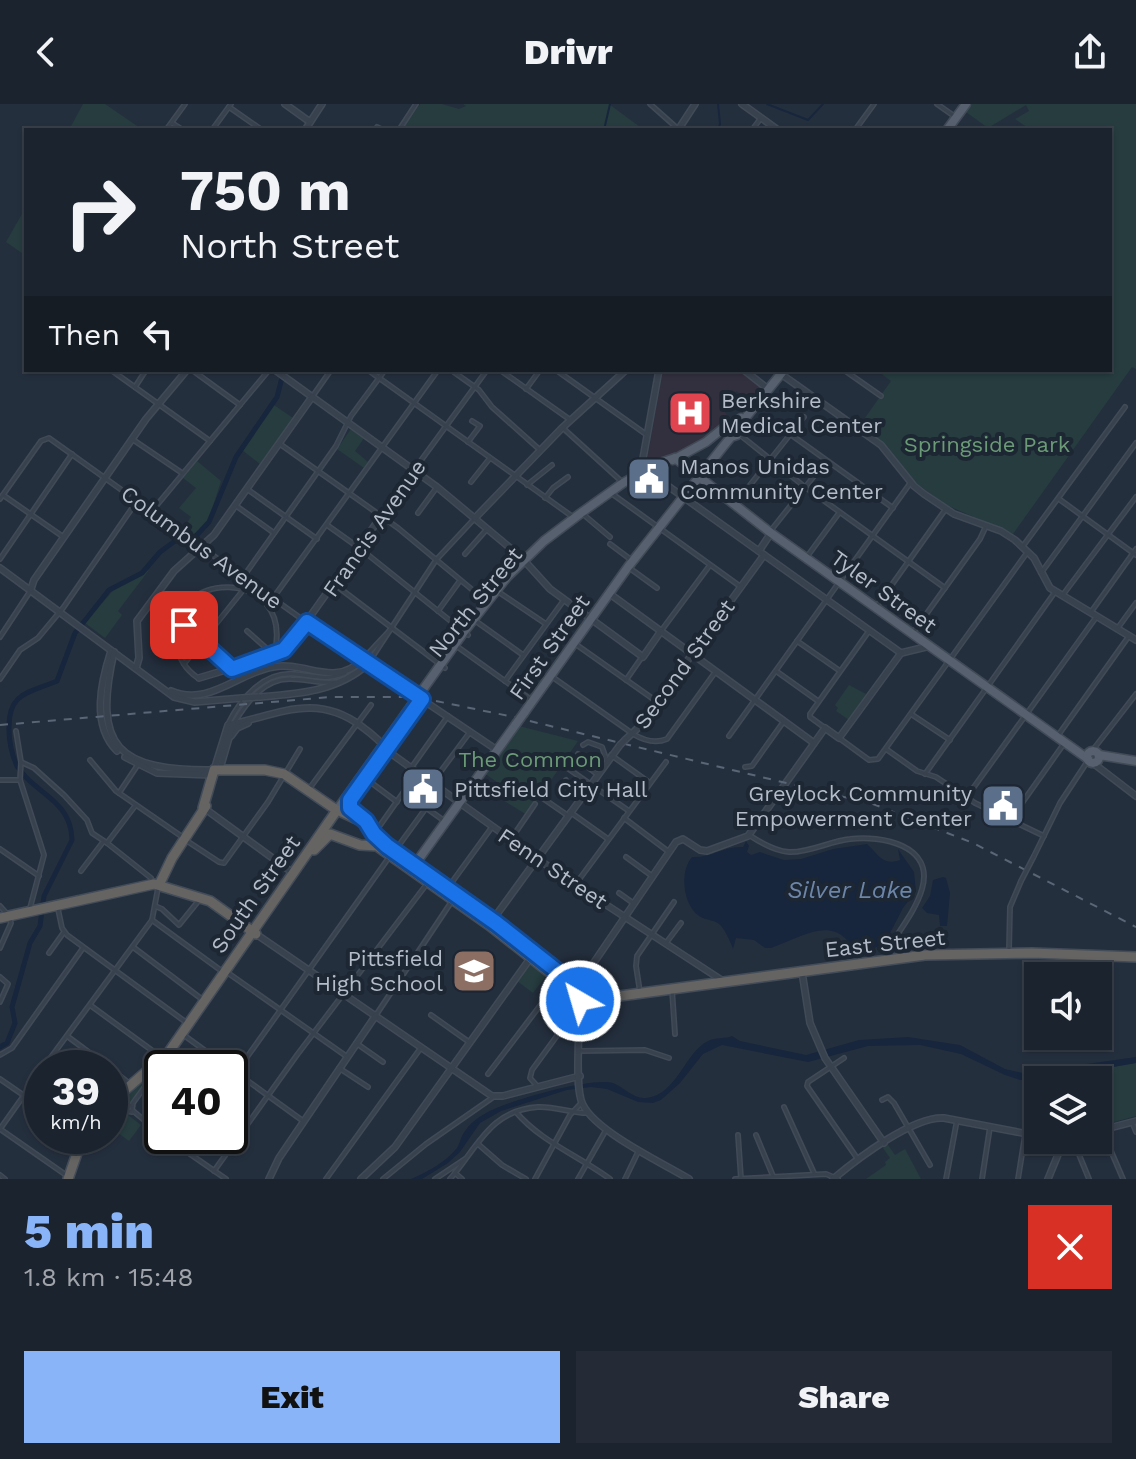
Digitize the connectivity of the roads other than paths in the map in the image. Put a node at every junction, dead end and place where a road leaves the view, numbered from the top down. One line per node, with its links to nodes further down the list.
1 (185, 104): 15 (street)
2 (285, 104): 14 (street)
3 (322, 104): 14 (street)
4 (416, 104): 21 (street)
5 (650, 104): 22 (street)
6 (695, 104): 23 (street)
7 (742, 104): 12 (street)
8 (874, 104): 26 (street)
9 (937, 104): 13 (street)
10 (966, 104): 13 (main road)
11 (230, 105): 18 (street); 19 (street)
12 (761, 118): 24 (street); 25 (street)
13 (956, 118): 27 (main road)
14 (310, 122): 20 (street)
15 (172, 123): 16 (street); 17 (street)
16 (168, 128)
17 (180, 128)
18 (213, 128)
19 (259, 128)
20 (306, 128)
21 (400, 128)
22 (676, 128)
23 (679, 128)
24 (754, 128)
25 (775, 128)
26 (856, 128)
27 (948, 128)
28 (114, 372): 49 (street)
29 (145, 372): 49 (street)
30 (188, 372): 56 (street)
31 (193, 372): 58 (street)
32 (273, 372): 58 (street)
33 (276, 372): 54 (street)
34 (330, 372): 54 (street)
35 (371, 372): 48 (street)
36 (384, 372): 48 (street)
37 (437, 372): 57 (street)
38 (454, 372): 50 (street)
39 (485, 372): 50 (street, Francis Avenue)
40 (503, 372): 51 (street)
41 (539, 372): 51 (street)
42 (559, 372): 55 (street)
43 (624, 372): 55 (street)
44 (659, 372): 68 (street)
45 (747, 372): 52 (street)
46 (782, 372): 52 (main road, North Street); 91 (street)
47 (847, 372): 53 (street)
48 (379, 378): 57 (street); 63 (street)
49 (135, 387): 56 (street)
50 (474, 387): 64 (street, Francis Avenue); 75 (street)
51 (526, 389): 61 (street)
52 (768, 389): 66 (main road, North Street)
53 (881, 396)
54 (312, 397): 63 (street); 73 (street)
55 (594, 398): 61 (street); 68 (street)
56 (159, 403): 69 (street); 70 (street)
57 (415, 404): 64 (street); 74 (street)
58 (240, 405): 70 (street)
59 (1125, 407): 105 (street)
60 (804, 417): 67 (street)
61 (571, 420): 65 (street)
62 (472, 421): 71 (street)
63 (349, 423): 74 (street); 84 (street)
64 (447, 426): 71 (street); 83 (street, Francis Avenue)
65 (562, 428): 75 (street); 92 (street)
66 (735, 432): 78 (main road, North Street); 79 (street); 88 (main road, First Street)
67 (790, 434): 79 (street); 80 (street)
68 (647, 436): 82 (street)
69 (132, 439): 85 (street); 89 (street)
70 (210, 441): 85 (street)
71 (468, 442): 77 (street)
72 (1136, 443): 118 (street)
73 (279, 444): 84 (street); 98 (street)
74 (383, 447): 83 (street); 100 (street)
75 (540, 450): 86 (street)
76 (72, 454): 89 (street, Columbus Avenue); 101 (street, Columbus Avenue); 114 (street)
77 (490, 458): 86 (street); 90 (street)
78 (675, 458): 82 (main road, North Street); 88 (main road, Tyler Street)
79 (770, 460): 96 (street); 107 (street)
80 (826, 461): 96 (street); 109 (street)
81 (552, 465): 93 (street)
82 (651, 469): 92 (main road, North Street); 102 (street)
83 (414, 470): 94 (street); 117 (street, Francis Avenue)
84 (318, 471): 100 (street); 116 (street)
85 (183, 474): 111 (street)
86 (515, 475): 93 (street); 119 (street)
87 (568, 477): 104 (street)
88 (699, 477): 95 (main road, Tyler Street); 97 (main road, First Street)
89 (105, 478): 106 (street, Columbus Avenue); 129 (street)
90 (471, 482)
91 (911, 482): 109 (street); 110 (street)
92 (623, 483): 99 (main road, North Street)
93 (527, 485): 104 (street)
94 (437, 487): 112 (street); 119 (street)
95 (712, 487): 97 (main road); 107 (main road, Tyler Street)
96 (805, 487): 113 (street); 125 (street)
97 (690, 488): 102 (main road, First Street)
98 (247, 489): 108 (street); 116 (street)
99 (611, 492): 115 (main road, North Street); 122 (street)
100 (349, 494): 117 (street); 120 (street)
101 (1, 497): 114 (street)
102 (683, 497): 122 (main road, First Street); 136 (street)
103 (1136, 497): 126 (street)
104 (545, 498): 115 (street)
105 (1059, 499): 118 (street); 134 (street)
106 (137, 501): 111 (street, Columbus Avenue); 169 (street)
107 (735, 504): 125 (main road, Tyler Street)
108 (235, 505): 124 (street); 131 (street)
109 (893, 508): 127 (street)
110 (945, 510): 121 (street); 141 (street)
111 (152, 511): 131 (street, Columbus Avenue)
112 (418, 513)
113 (839, 513): 127 (street); 138 (street)
114 (30, 514): 129 (street); 139 (street)
115 (577, 515): 128 (street); 142 (main road, North Street)
116 (286, 516): 124 (street); 130 (street)
117 (382, 516): 133 (street, Francis Avenue); 140 (street)
118 (1083, 517): 126 (street); 146 (street)
119 (475, 518): 123 (street); 140 (street)
120 (327, 525): 130 (street); 133 (street)
121 (986, 526): 134 (street); 153 (street)
122 (659, 527): 143 (main road, First Street); 144 (street)
123 (487, 528): 137 (street); 142 (street)
124 (274, 533): 147 (street)
125 (771, 533): 136 (street, Second Street); 138 (main road, Tyler Street)
126 (1108, 535): 135 (street); 160 (street)
127 (872, 536): 141 (street); 149 (street)
128 (610, 537)
129 (64, 538): 155 (street)
130 (317, 539): 161 (street)
131 (198, 544): 147 (street, Columbus Avenue); 166 (street)
132 (610, 544): 143 (street)
133 (359, 548): 150 (street, Francis Avenue); 159 (street)
134 (1026, 549): 146 (street); 200 (street)
135 (1135, 552): 171 (street)
136 (761, 553): 151 (street, Second Street); 162 (street)
137 (465, 554)
138 (806, 558): 149 (main road, Tyler Street)
139 (0, 559)
140 (436, 560): 148 (street); 159 (street)
141 (908, 561): 153 (street); 168 (street)
142 (526, 562): 157 (main road, North Street); 163 (street); 164 (main road, North Street)
143 (631, 564): 152 (street); 158 (main road, First Street)
144 (710, 565): 151 (street); 181 (street)
145 (1, 571): 155 (street)
146 (1041, 574): 156 (street)
147 (243, 576): 154 (street); 161 (street, Columbus Avenue)
148 (460, 581): 164 (street); 170 (street)
149 (839, 582): 162 (street); 168 (main road, Tyler Street)
150 (334, 584): 174 (street, Francis Avenue); 178 (street)
151 (741, 587): 195 (street, Second Street)
152 (657, 588)
153 (945, 588): 184 (street)
154 (244, 589): 167 (street); 176 (street); 188 (street)
155 (31, 590): 169 (street); 186 (street)
156 (1055, 592): 160 (street); 218 (street)
157 (500, 593): 175 (main road, North Street); 177 (street)
158 (609, 593): 173 (main road, First Street); 181 (street)
159 (416, 594): 170 (street); 178 (street)
160 (1062, 596): 171 (street)
161 (274, 599): 167 (street); 174 (street, Columbus Avenue)
162 (827, 599): 182 (street); 189 (street)
163 (564, 600): 173 (street); 177 (street)
164 (487, 602): 183 (main road, North Street)
165 (1136, 603): 179 (street)
166 (149, 604): 176 (street); 204 (street)
167 (268, 605): 196 (street)
168 (876, 607): 184 (main road, Tyler Street)
169 (60, 611): 193 (street); 213 (street)
170 (438, 611): 183 (street)
171 (1091, 612): 172 (street)
172 (1097, 616): 179 (street); 227 (street)
173 (591, 619): 190 (main road, First Street); 199 (street)
174 (307, 622): 196 (street, Francis Avenue); 201 (street, Columbus Avenue)
175 (477, 622): 183 (main road, North Street); 197 (street)
176 (178, 623): 188 (street); 202 (street)
177 (546, 624): 197 (street)
178 (391, 629): 201 (street); 203 (street)
179 (1117, 629): 185 (street)
180 (247, 631): 196 (street)
181 (661, 631): 195 (street); 199 (street)
182 (870, 631): 194 (street); 210 (street)
183 (466, 634): 191 (main road, North Street)
184 (912, 634): 192 (main road, Tyler Street)
185 (1129, 636): 187 (street); 240 (street)
186 (0, 637)
187 (1136, 640)
188 (202, 641): 202 (street); 206 (street)
189 (797, 641): 209 (street); 210 (street)
190 (574, 643): 211 (main road, First Street); 215 (street)
191 (457, 646): 203 (main road, North Street); 217 (street)
192 (930, 646): 194 (street); 200 (main road, Tyler Street)
193 (113, 651): 198 (street); 205 (street); 255 (street)
194 (901, 653): 238 (street)
195 (692, 654): 208 (street); 223 (street, Second Street)
196 (274, 655): 206 (street, Francis Avenue)
197 (524, 655): 217 (street)
198 (121, 657): 204 (street); 205 (street)
199 (643, 657): 215 (street)
200 (949, 660): 218 (main road, Tyler Street); 226 (street)
201 (365, 662): 207 (street); 214 (street); 220 (street, Columbus Avenue)
202 (184, 664): 212 (street)
203 (443, 666): 220 (main road, North Street)
204 (136, 668): 216 (street)
205 (110, 669): 255 (street)
206 (232, 669): 212 (street, Francis Avenue)
207 (352, 669): 216 (street); 232 (street)
208 (716, 671): 222 (street); 236 (street)
209 (776, 671): 222 (street); 224 (street)
210 (840, 671): 224 (street)
211 (551, 676): 221 (main road, First Street); 236 (street)
212 (199, 678)
213 (0, 679)
214 (347, 679): 216 (street, bridge); 232 (street)
215 (626, 680): 223 (street)
216 (154, 681)
217 (505, 681): 221 (street)
218 (988, 688): 227 (main road, Tyler Street); 239 (street)
219 (1136, 694): 251 (street)
220 (420, 698): 228 (street, Columbus Avenue); 244 (main road, North Street)
221 (533, 700): 247 (main road, First Street, bridge)
222 (755, 700): 230 (street); 237 (street)
223 (657, 702): 236 (street, Second Street)
224 (818, 702): 233 (street)
225 (371, 705): 231 (street)
226 (911, 714): 239 (street); 246 (street)
227 (1026, 715): 240 (main road, Tyler Street); 278 (street)
228 (448, 716): 235 (street, Columbus Avenue); 259 (street)
229 (256, 719): 231 (street, Fenn Street); 232 (street, Fenn Street); 241 (street)
230 (784, 721): 242 (street); 258 (street)
231 (358, 724): 244 (street, Fenn Street); 272 (street)
232 (230, 725): 241 (street); 260 (street)
233 (825, 728): 238 (street); 242 (street)
234 (16, 731): 256 (street)
235 (470, 732): 247 (street, Columbus Avenue); 269 (street)
236 (633, 734): 249 (street, Second Street)
237 (729, 736)
238 (839, 738): 246 (street)
239 (950, 740): 263 (street)
240 (1061, 740): 251 (main road, Tyler Street); 290 (street)
241 (227, 743): 260 (street)
242 (814, 743): 294 (street)
243 (583, 745): 249 (street)
244 (385, 746): 259 (street, Fenn Street); 266 (main road, North Street); 288 (main road, North Street)
245 (300, 749): 264 (street)
246 (886, 749): 263 (street)
247 (497, 750): 281 (main road, First Street)
248 (578, 754): 261 (street)
249 (609, 758): 261 (street, Second Street); 270 (street)
250 (577, 759): 261 (street)
251 (1093, 759): 253 (main road); 275 (street); 296 (street)
252 (90, 760): 274 (street)
253 (1136, 761)
254 (666, 762): 270 (street)
255 (138, 763): 260 (street); 274 (street)
256 (21, 765): 265 (street); 300 (street)
257 (563, 765): 271 (street)
258 (745, 767)
259 (411, 768): 262 (street, Fenn Street)
260 (216, 772): 264 (highway); 284 (highway)
261 (598, 772): 271 (street, Second Street)
262 (417, 773): 269 (street, Fenn Street); 273 (street)
263 (925, 774): 278 (street)
264 (283, 777): 272 (highway); 295 (street)
265 (20, 778): 267 (street); 310 (street)
266 (365, 778): 279 (main road, North Street); 280 (street)
267 (0, 780)
268 (566, 780): 277 (street)
269 (432, 783): 281 (street, Fenn Street)
270 (650, 783): 286 (street)
271 (590, 785): 277 (street, Second Street); 286 (street)
272 (307, 792): 288 (highway)
273 (404, 792): 280 (street); 285 (street)
274 (119, 793): 283 (street)
275 (1136, 796)
276 (541, 797): 287 (street)
277 (581, 797): 287 (street, Second Street)
278 (966, 798): 290 (street)
279 (350, 800): 288 (main road, North Street); 293 (main road)
280 (397, 802): 293 (street)
281 (460, 803): 291 (main road, First Street); 292 (street, Fenn Street)
282 (535, 804): 298 (street)
283 (136, 805): 297 (street); 300 (street)
284 (203, 808): 295 (street); 297 (highway)
285 (426, 808): 291 (street); 305 (street)
286 (629, 811): 289 (street)
287 (569, 814): 299 (street); 307 (street, Second Street)
288 (337, 817): 293 (highway); 301 (highway); 303 (highway, North Street); 311 (highway, South Street)
289 (624, 818): 299 (street); 304 (street)
290 (1010, 820): 296 (street)
291 (446, 822): 308 (main road, First Street)
292 (492, 826): 298 (street, Fenn Street); 316 (street)
293 (374, 834): 305 (highway)
294 (749, 835): 304 (street); 342 (street)
295 (242, 836): 297 (street); 311 (street)
296 (1044, 836): 339 (street, bridge)
297 (184, 838): 313 (highway)
298 (511, 839): 307 (street, Fenn Street)
299 (608, 839): 315 (street)
300 (106, 842): 309 (street); 313 (street)
301 (353, 842): 303 (highway); 305 (highway)
302 (0, 849): 310 (street)
303 (314, 850): 311 (highway, South Street)
304 (669, 852): 312 (street)
305 (392, 854): 308 (highway); 344 (street)
306 (626, 857): 312 (street)
307 (537, 859): 315 (street, Fenn Street); 329 (street, Second Street)
308 (413, 868): 314 (highway); 316 (highway)
309 (81, 871)
310 (39, 876): 325 (street)
311 (293, 876): 332 (highway, South Street)
312 (652, 876): 321 (street)
313 (155, 881): 318 (highway); 323 (street); 324 (highway)
314 (428, 882): 316 (highway); 319 (highway); 353 (street)
315 (575, 885): 326 (street, Fenn Street)
316 (445, 888): 319 (highway)
317 (619, 893): 321 (street)
318 (201, 898): 323 (street); 332 (highway)
319 (454, 898): 329 (highway); 360 (street)
320 (674, 902): 333 (street)
321 (633, 903): 326 (street)
322 (0, 906): 327 (street)
323 (155, 906): 328 (street)
324 (53, 907): 325 (highway); 331 (street)
325 (31, 911): 327 (highway)
326 (624, 916): 333 (street, Fenn Street); 350 (street)
327 (5, 917): 337 (street)
328 (152, 920): 336 (street); 346 (street)
329 (490, 923): 340 (highway)
330 (681, 923): 334 (street)
331 (64, 932): 335 (street); 338 (street)
332 (254, 932): 344 (street); 346 (highway, South Street)
333 (651, 933): 334 (street, Fenn Street); 352 (street)
334 (666, 943): 349 (street, Fenn Street)
335 (84, 947): 343 (street); 377 (street)
336 (133, 947): 343 (street); 355 (street)
337 (0, 948)
338 (49, 953)
339 (1009, 953): 341 (highway, East Street); 342 (highway, East Street)
340 (532, 955): 348 (highway); 350 (highway); 368 (street)
341 (1134, 957)
342 (889, 959): 345 (highway, East Street)
343 (116, 970): 357 (street); 363 (street)
344 (309, 970): 353 (street); 359 (street)
345 (802, 971): 349 (highway, East Street); 383 (street)
346 (226, 972): 355 (highway, South Street); 359 (street)
347 (2, 978): 356 (street)
348 (559, 980): 350 (highway); 386 (street)
349 (723, 981): 351 (highway, East Street)
350 (576, 989): 352 (highway, East Street); 354 (highway); 358 (street); 362 (street)
351 (672, 989): 352 (highway, East Street); 366 (street)
352 (640, 992): 354 (highway, East Street)
353 (343, 993): 360 (street); 364 (street)
354 (590, 1000): 358 (street)
355 (205, 1001): 363 (highway, South Street)
356 (0, 1002)
357 (90, 1005): 367 (street); 373 (street)
358 (580, 1009): 362 (street)
359 (281, 1010): 364 (street); 378 (street)
360 (376, 1015): 369 (street); 370 (street)
361 (431, 1015): 368 (street)
362 (578, 1020): 376 (street); 394 (street)
363 (189, 1024): 365 (highway, South Street)
364 (313, 1033): 379 (street); 398 (street)
365 (182, 1034): 374 (highway, South Street); 375 (street)
366 (675, 1034)
367 (67, 1036): 371 (street); 372 (street)
368 (469, 1042): 384 (street)
369 (356, 1043): 379 (street); 382 (street)
370 (422, 1047): 384 (street); 445 (street)
371 (57, 1050)
372 (86, 1050)
373 (151, 1050)
374 (170, 1050)
375 (205, 1050)
376 (580, 1051): 380 (street); 388 (street)
377 (0, 1055)
378 (248, 1056)
379 (346, 1057): 385 (street)
380 (669, 1058)
381 (844, 1058): 383 (street)
382 (383, 1062)
383 (830, 1066): 420 (street); 430 (street)
384 (451, 1067): 399 (street); 446 (street)
385 (339, 1068): 393 (street); 408 (street)
386 (488, 1074)
387 (144, 1075): 392 (highway, South Street)
388 (580, 1078): 394 (street); 401 (street)
389 (0, 1079): 397 (street)
390 (128, 1082): 392 (street)
391 (248, 1082): 398 (street)
392 (132, 1085): 395 (highway, South Street)
393 (368, 1087)
394 (538, 1087): 399 (street)
395 (128, 1088)
396 (144, 1088): 407 (street)
397 (24, 1095): 413 (street)
398 (268, 1096): 408 (street); 433 (street)
399 (494, 1096): 447 (street)
400 (882, 1100): 410 (street)
401 (582, 1102): 403 (street); 405 (street)
402 (784, 1107): 435 (street)
403 (574, 1111): 404 (street); 405 (street); 419 (street)
404 (516, 1112): 419 (street); 421 (street)
405 (588, 1113): 414 (street)
406 (957, 1120): 410 (street); 411 (street); 458 (street)
407 (144, 1121)
408 (303, 1121): 444 (street)
409 (1134, 1122): 412 (street); 415 (street)
410 (909, 1126): 420 (street); 432 (street)
411 (990, 1127): 416 (street); 459 (street)
412 (1112, 1127)
413 (0, 1129): 439 (street)
414 (607, 1129): 423 (street); 431 (street)
415 (1136, 1132)
416 (1024, 1134)
417 (738, 1135): 457 (street)
418 (756, 1135): 437 (street)
419 (556, 1143): 431 (street); 452 (street)
420 (884, 1143): 430 (street)
421 (478, 1144): 429 (street); 451 (street)
422 (1024, 1145): 460 (street)
423 (639, 1150): 440 (street); 455 (street)
424 (76, 1154): 439 (highway)
425 (189, 1154): 433 (street)
426 (1058, 1154): 461 (street)
427 (1079, 1154): 438 (street)
428 (1111, 1154): 463 (street)
429 (467, 1159): 434 (street); 448 (street)
430 (858, 1160): 441 (street)
431 (587, 1162): 453 (street); 454 (street)
432 (930, 1165)
433 (214, 1171): 443 (street)
434 (455, 1173): 449 (street); 450 (street)
435 (815, 1174): 437 (street); 441 (street)
436 (0, 1175): 442 (street)
437 (774, 1177): 457 (street)
438 (1088, 1177): 462 (street)
439 (69, 1178)
440 (686, 1178)
441 (835, 1178)
442 (5, 1179)
443 (226, 1179)
444 (269, 1179)
445 (326, 1179)
446 (361, 1179)
447 (383, 1179)
448 (435, 1179)
449 (450, 1179)
450 (462, 1179)
451 (526, 1179)
452 (535, 1179)
453 (578, 1179)
454 (610, 1179)
455 (625, 1179)
456 (735, 1179): 457 (street)
457 (741, 1179)
458 (946, 1179)
459 (982, 1179)
460 (1018, 1179)
461 (1048, 1179)
462 (1079, 1179)
463 (1123, 1179)

